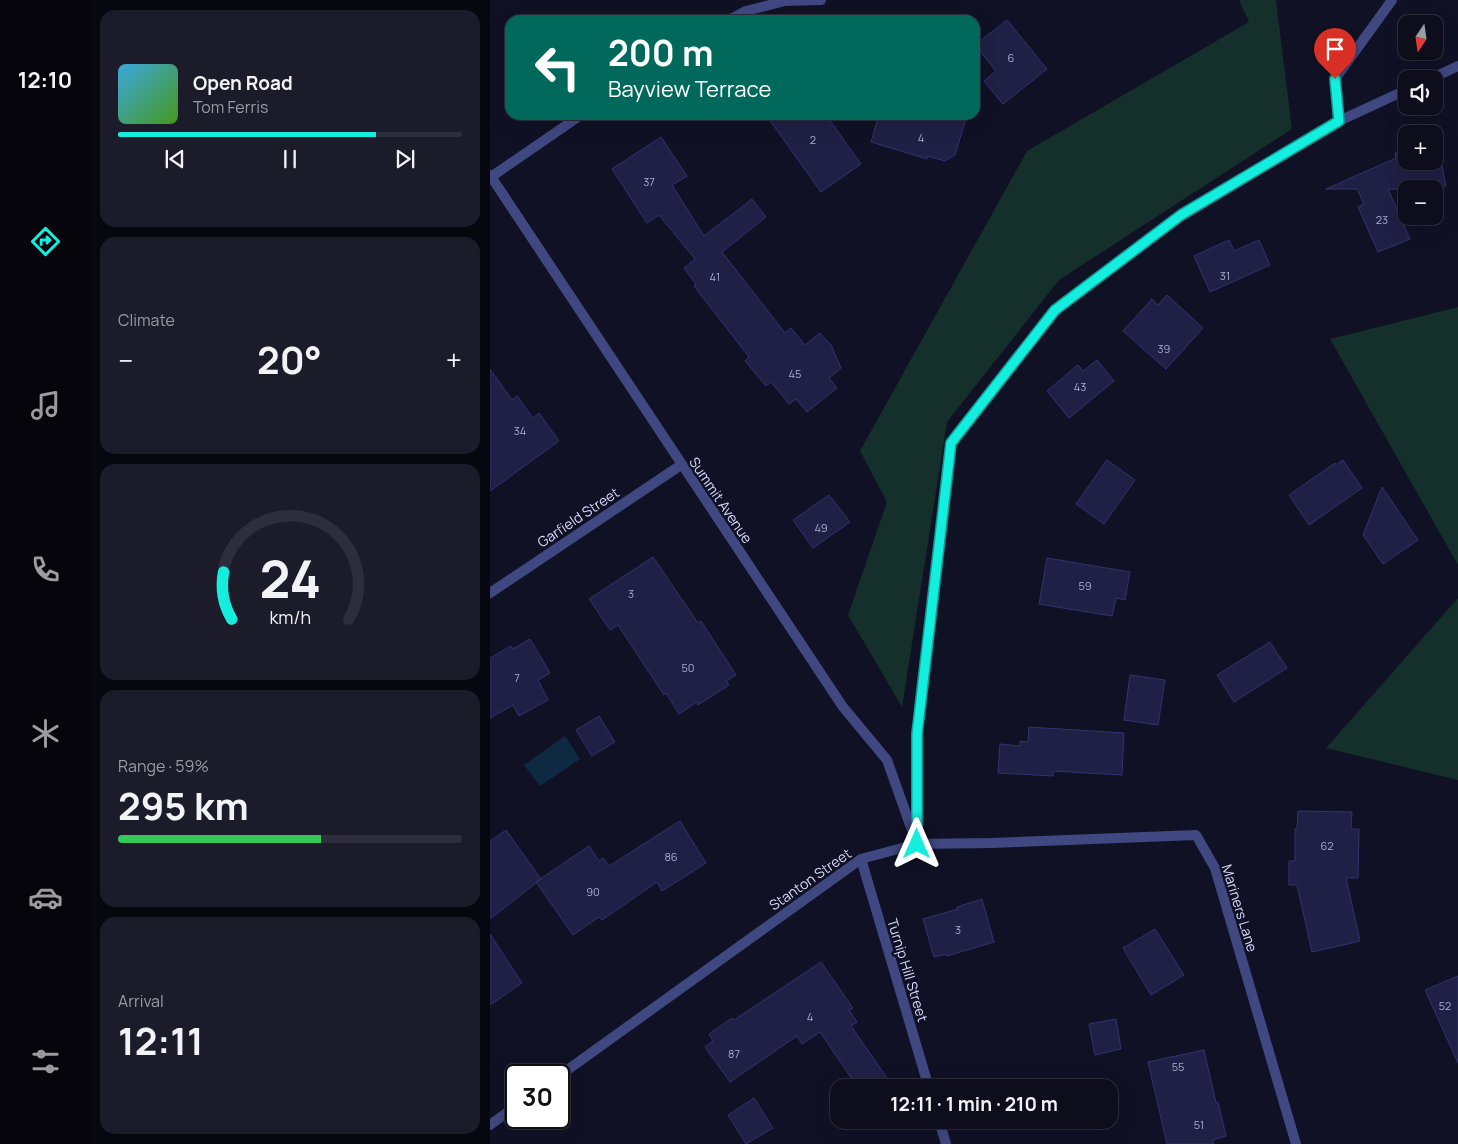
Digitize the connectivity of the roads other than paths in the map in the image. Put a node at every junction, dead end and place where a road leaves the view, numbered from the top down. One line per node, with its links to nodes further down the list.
1 (821, 0): 3 (street)
2 (1392, 0): 8 (street)
3 (738, 15)
4 (1458, 66): 5 (street)
5 (1443, 73)
6 (1398, 94): 8 (street)
7 (574, 120): 9 (street)
8 (1339, 121): 12 (street)
9 (491, 176): 10 (street, Summit Avenue)
10 (681, 465): 11 (street, Garfield Street); 12 (street, Summit Avenue)
11 (490, 593)
12 (917, 844): 13 (street, Stanton Street); 20 (street, Mariners Lane)
13 (861, 859): 14 (street, Stanton Street); 15 (street, Turnip Hill Street)
14 (570, 1068)
15 (926, 1079)
16 (505, 1114): 17 (street)
17 (490, 1125)
18 (942, 1129): 19 (street)
19 (946, 1144)
20 (1296, 1144)

